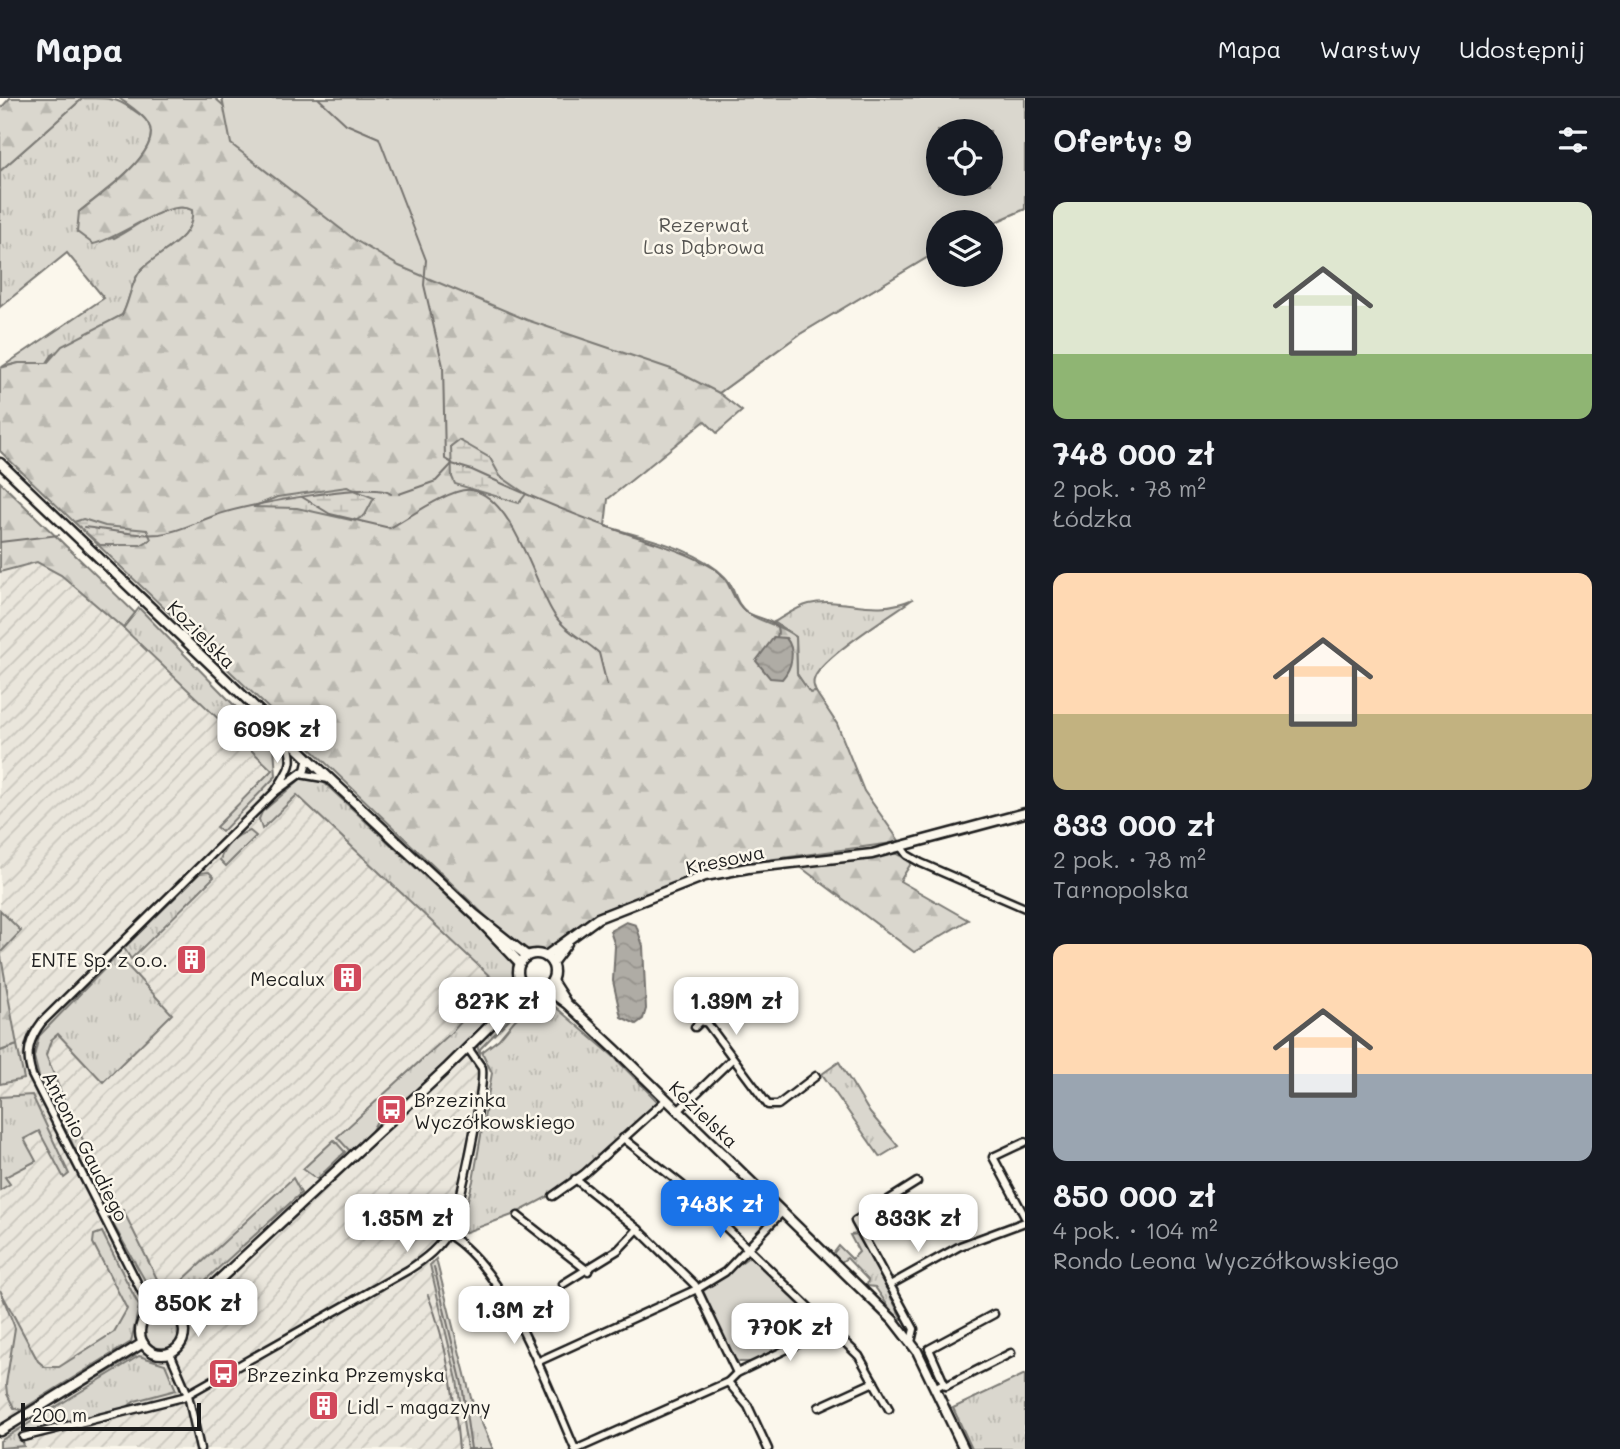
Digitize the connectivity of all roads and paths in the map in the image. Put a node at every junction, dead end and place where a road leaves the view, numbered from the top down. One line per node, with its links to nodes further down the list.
1 (0, 463): 2 (street, Kozielska)
2 (285, 737): 3 (street, Kozielska); 4 (street)
3 (308, 758): 4 (street, Antonio Gaudiego); 5 (street, Antonio Gaudiego); 6 (street, Kozielska)
4 (290, 769): 7 (street, Antonio Gaudiego)
5 (300, 774): 6 (street); 7 (street, Antonio Gaudiego)
6 (331, 780): 11 (street, Kozielska)
7 (275, 792): 37 (street, Antonio Gaudiego)
8 (1025, 813): 9 (street, Kresowa)
9 (901, 847): 10 (street); 12 (street, Kresowa)
10 (1025, 908)
11 (524, 960): 12 (street); 14 (street)
12 (549, 960): 13 (street)
13 (548, 984): 14 (street); 19 (street, Kozielska)
14 (525, 985): 16 (street)
15 (695, 1027): 17 (street)
16 (468, 1048): 31 (street); 39 (street)
17 (732, 1059): 18 (street); 20 (street)
18 (816, 1076)
19 (667, 1100): 20 (street, Kozielska); 21 (street)
20 (678, 1111): 26 (street, Kozielska)
21 (623, 1138): 23 (street); 32 (street)
22 (1025, 1142): 28 (street)
23 (575, 1179): 25 (street); 30 (street)
24 (918, 1182): 35 (street)
25 (553, 1196)
26 (782, 1212): 32 (street); 41 (street, Kozielska)
27 (518, 1216): 33 (street)
28 (1025, 1216)
29 (1025, 1222): 35 (street)
30 (638, 1229): 33 (street); 36 (street)
31 (447, 1234): 46 (street); 52 (street)
32 (748, 1248): 36 (street); 40 (street)
33 (587, 1271): 34 (street)
34 (563, 1284)
35 (890, 1285): 41 (street)
36 (697, 1289): 45 (street); 46 (street)
37 (152, 1312): 39 (street); 42 (street)
38 (994, 1314): 51 (street)
39 (179, 1317): 43 (street)
40 (831, 1328): 47 (street); 50 (street)
41 (911, 1342): 51 (street, Kozielska)
42 (143, 1343): 43 (street); 55 (street)
43 (170, 1353): 52 (street)
44 (1011, 1353): 51 (street)
45 (731, 1359): 47 (street); 48 (street)
46 (537, 1362): 58 (street)
47 (752, 1366): 48 (street)
48 (737, 1373): 49 (street)
49 (728, 1382): 58 (street); 59 (street)
50 (874, 1382): 53 (street); 54 (street)
51 (940, 1385): 60 (street, Kozielska)
52 (188, 1395): 56 (street); 57 (street)
53 (819, 1407)
54 (889, 1409)
55 (0, 1431)
56 (23, 1437)
57 (200, 1449)
58 (576, 1449)
59 (768, 1449)
60 (964, 1449)

